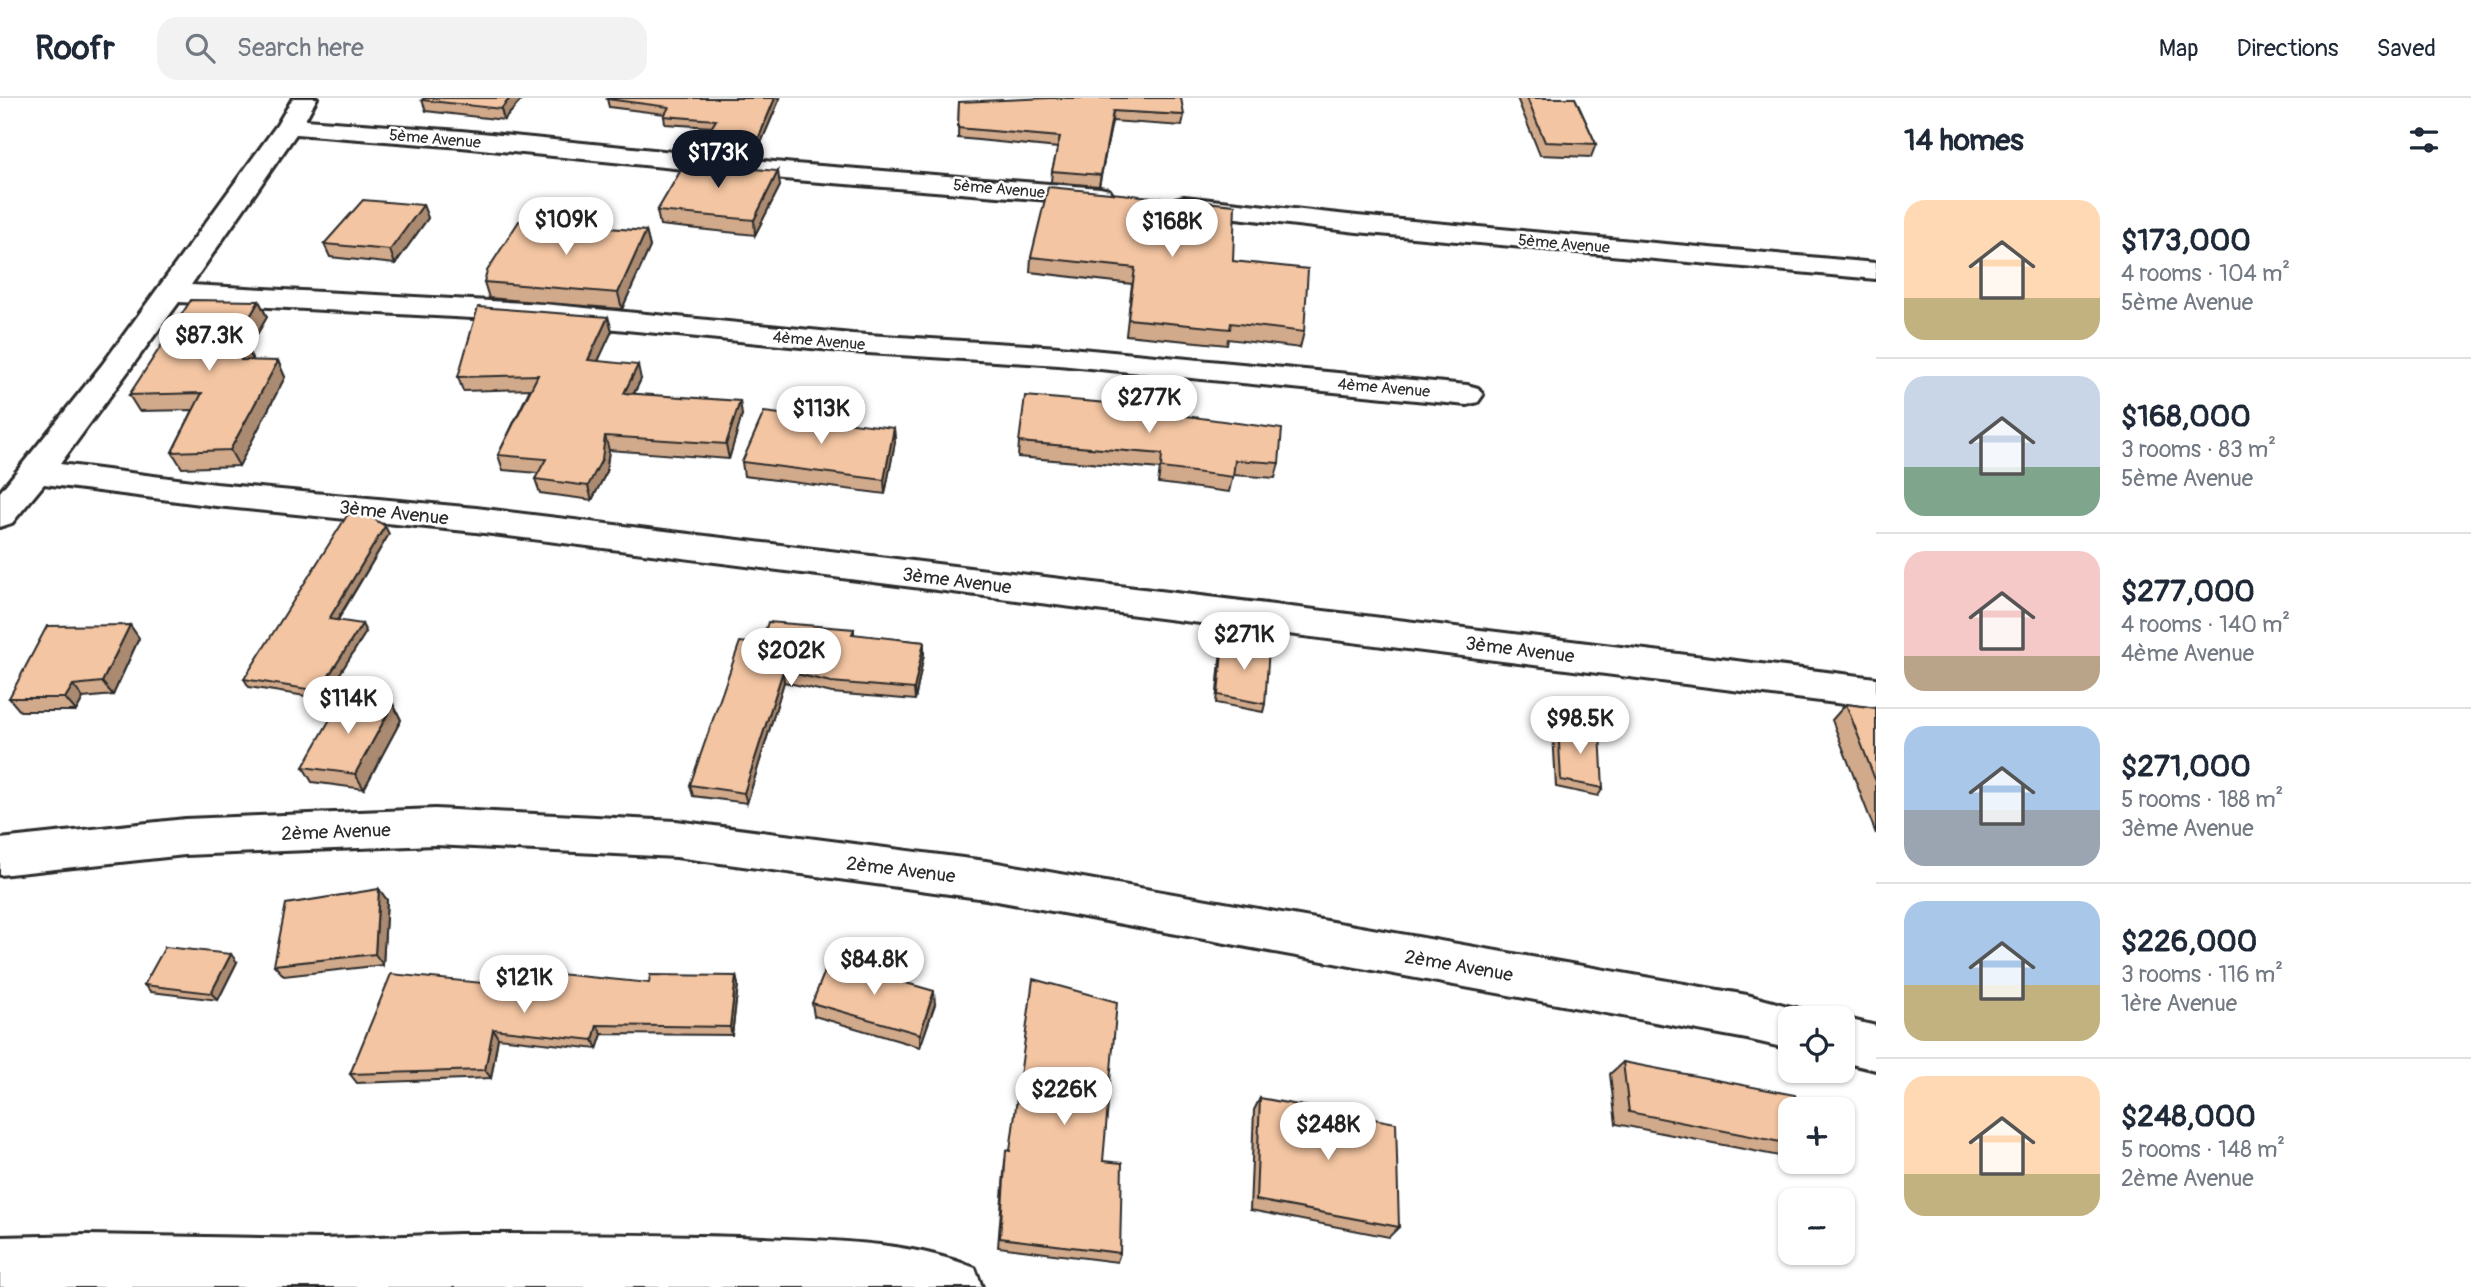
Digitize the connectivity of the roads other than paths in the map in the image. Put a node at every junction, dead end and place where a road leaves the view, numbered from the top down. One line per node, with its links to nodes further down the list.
1 (305, 98): 2 (street)
2 (289, 126): 3 (street, 5ème Avenue); 6 (street)
3 (1124, 199)
4 (1161, 202): 5 (street, 5ème Avenue)
5 (1876, 271)
6 (170, 293): 7 (street, 4ème Avenue); 8 (street)
7 (1467, 395)
8 (37, 472): 9 (street); 10 (street, 3ème Avenue)
9 (4, 505)
10 (1876, 693)
11 (0, 857): 12 (street, 2ème Avenue)
12 (1778, 1025)
13 (1855, 1043): 14 (street)
14 (1876, 1048)
15 (0, 1263): 16 (street)
16 (956, 1287)

